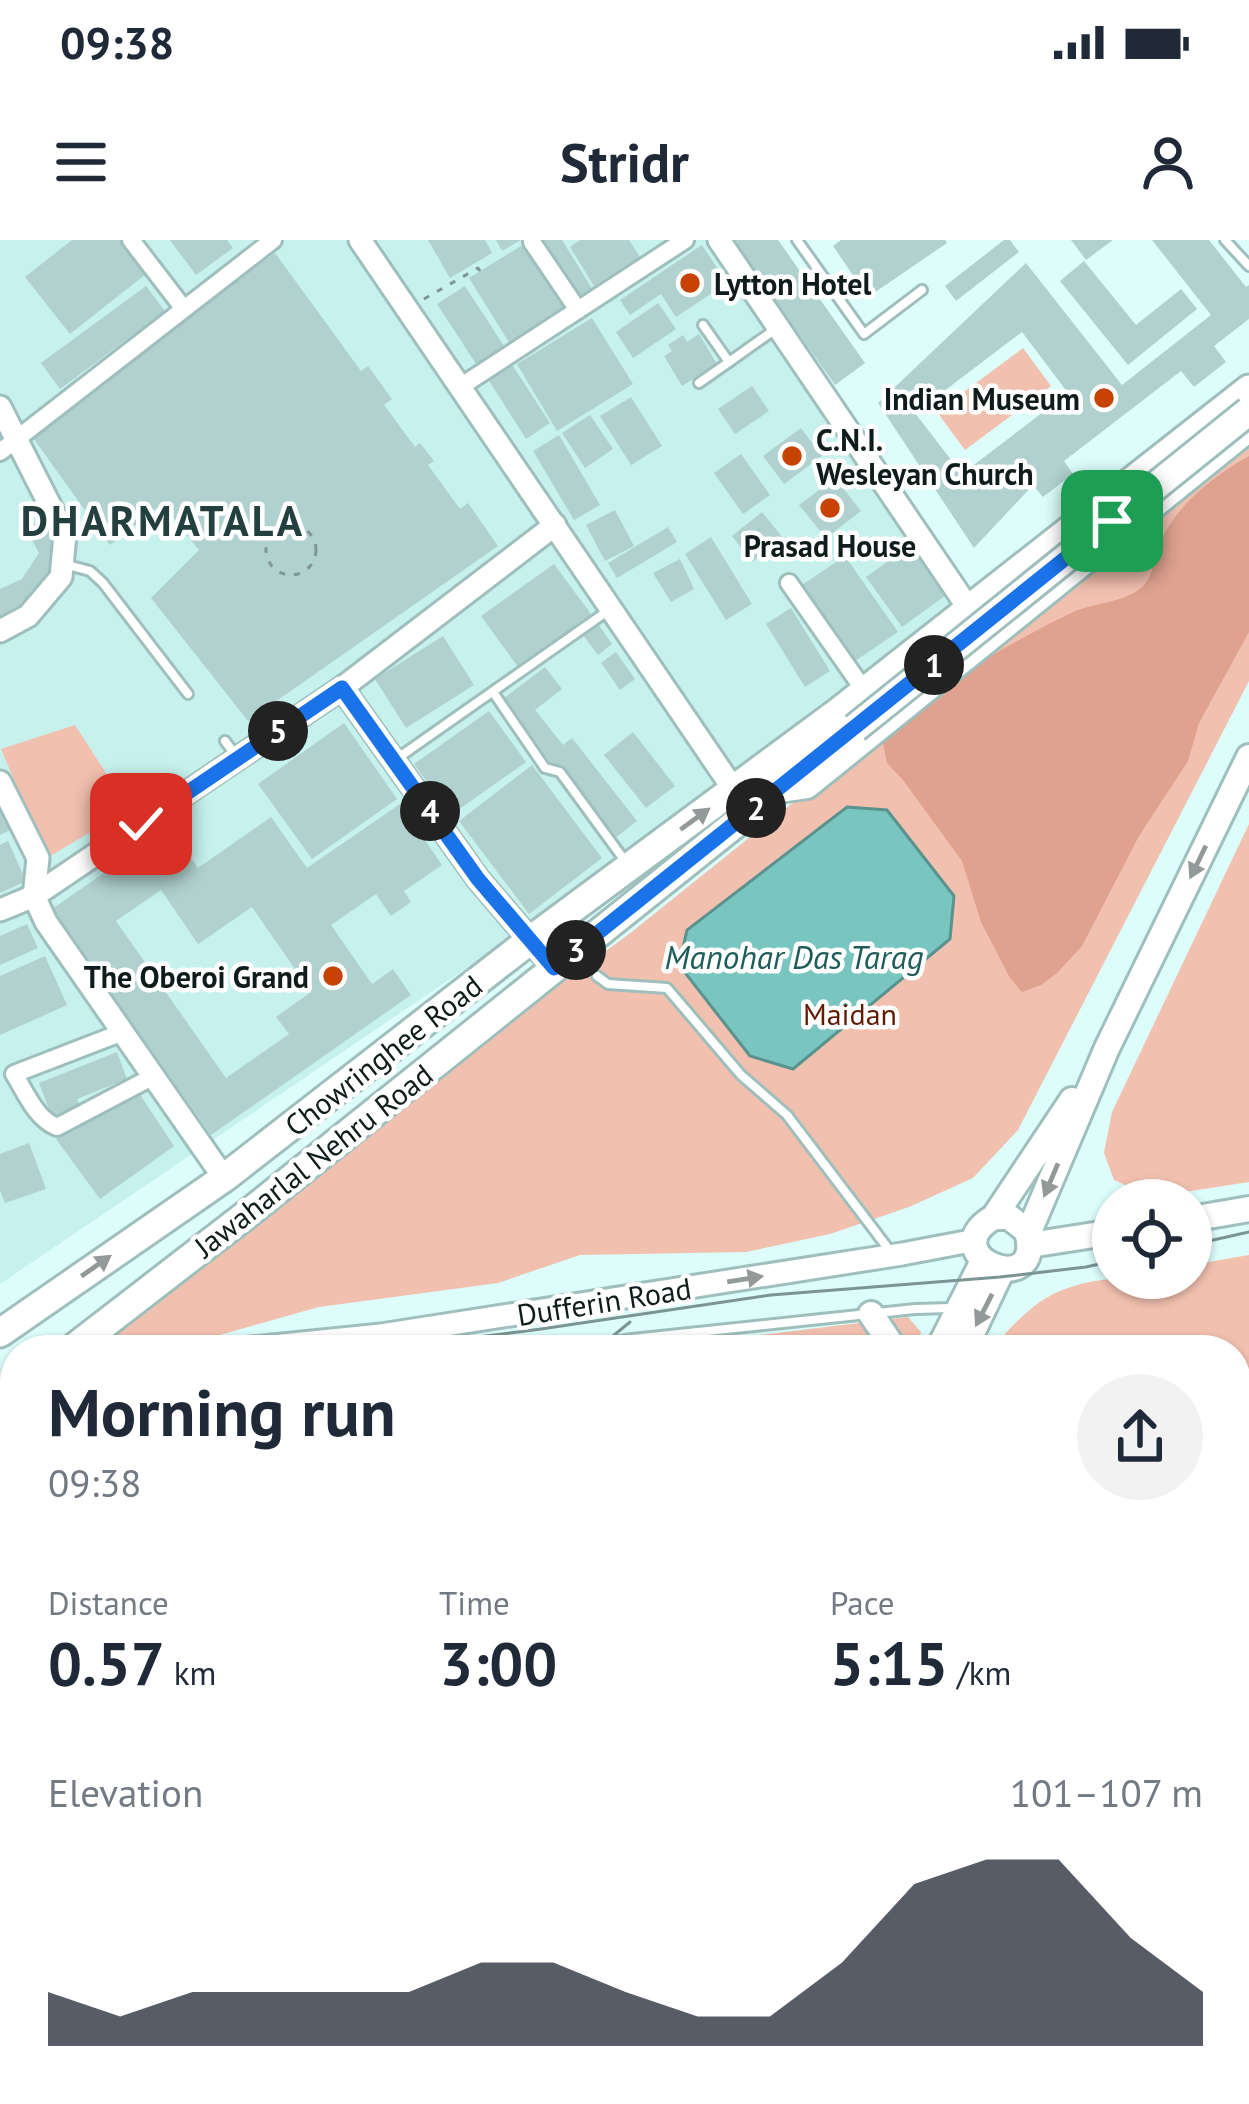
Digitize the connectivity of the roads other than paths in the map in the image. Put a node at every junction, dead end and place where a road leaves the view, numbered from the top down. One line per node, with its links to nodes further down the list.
1 (131, 240): 11 (street)
2 (273, 240): 11 (street)
3 (360, 240): 18 (street)
4 (685, 240): 12 (street)
5 (718, 240): 14 (street)
6 (797, 240): 10 (lane)
7 (1225, 240): 9 (lane)
8 (532, 242): 12 (street)
9 (1249, 266)
10 (922, 290)
11 (184, 309): 23 (street)
12 (578, 310): 18 (street)
13 (703, 325): 15 (lane)
14 (778, 327): 15 (lane); 27 (street)
15 (729, 362): 17 (lane)
16 (1249, 374): 27 (main road)
17 (699, 383)
18 (460, 387): 24 (street)
19 (1249, 388): 34 (main road)
20 (0, 407): 23 (street)
21 (1249, 411): 34 (main road, bridge)
22 (1249, 429): 37 (main road)
23 (8, 446): 25 (street)
24 (555, 525): 28 (street); 31 (street)
25 (61, 571): 29 (street); 33 (lane)
26 (789, 584): 30 (street)
27 (965, 603): 30 (main road)
28 (610, 609): 32 (lane); 39 (street)
29 (0, 631)
30 (859, 683): 37 (main road)
31 (342, 688): 36 (street); 41 (street)
32 (493, 692): 36 (lane); 40 (lane)
33 (188, 694)
34 (847, 720): 37 (main road)
35 (1249, 757): 47 (main road, one-way to 47)
36 (394, 761): 43 (street)
37 (770, 780): 39 (main road, Chowringhee Road); 44 (main road)
38 (0, 782): 41 (street)
39 (734, 790): 40 (main road, Chowringhee Road, one-way to 39)
40 (629, 867): 43 (main road, Chowringhee Road)
41 (34, 896): 42 (street); 46 (street)
42 (0, 910)
43 (529, 941): 44 (street); 50 (main road, Chowringhee Road)
44 (554, 968): 61 (main road, Jawaharlal Nehru Road)
45 (597, 976): 56 (lane)
46 (123, 1032): 48 (street); 49 (street)
47 (1107, 1048): 53 (main road); 55 (main road, one-way to 55)
48 (7, 1076): 49 (street)
49 (154, 1076): 50 (street)
50 (224, 1178): 60 (main road, Chowringhee Road, one-way to 50)
51 (1249, 1209): 52 (main road)
52 (1212, 1215)
53 (994, 1217): 55 (main road); 57 (main road)
54 (1092, 1234): 55 (main road)
55 (1029, 1240): 57 (main road)
56 (893, 1256): 57 (street, Dufferin Road); 62 (street, Dufferin Road, one-way to 56)
57 (987, 1257): 58 (main road); 66 (main road, one-way to 66)
58 (958, 1308): 59 (lane); 65 (main road)
59 (871, 1314): 63 (lane); 64 (main road)
60 (0, 1333)
61 (90, 1335)
62 (427, 1335)
63 (697, 1335)
64 (885, 1335)
65 (945, 1335)
66 (968, 1335)

